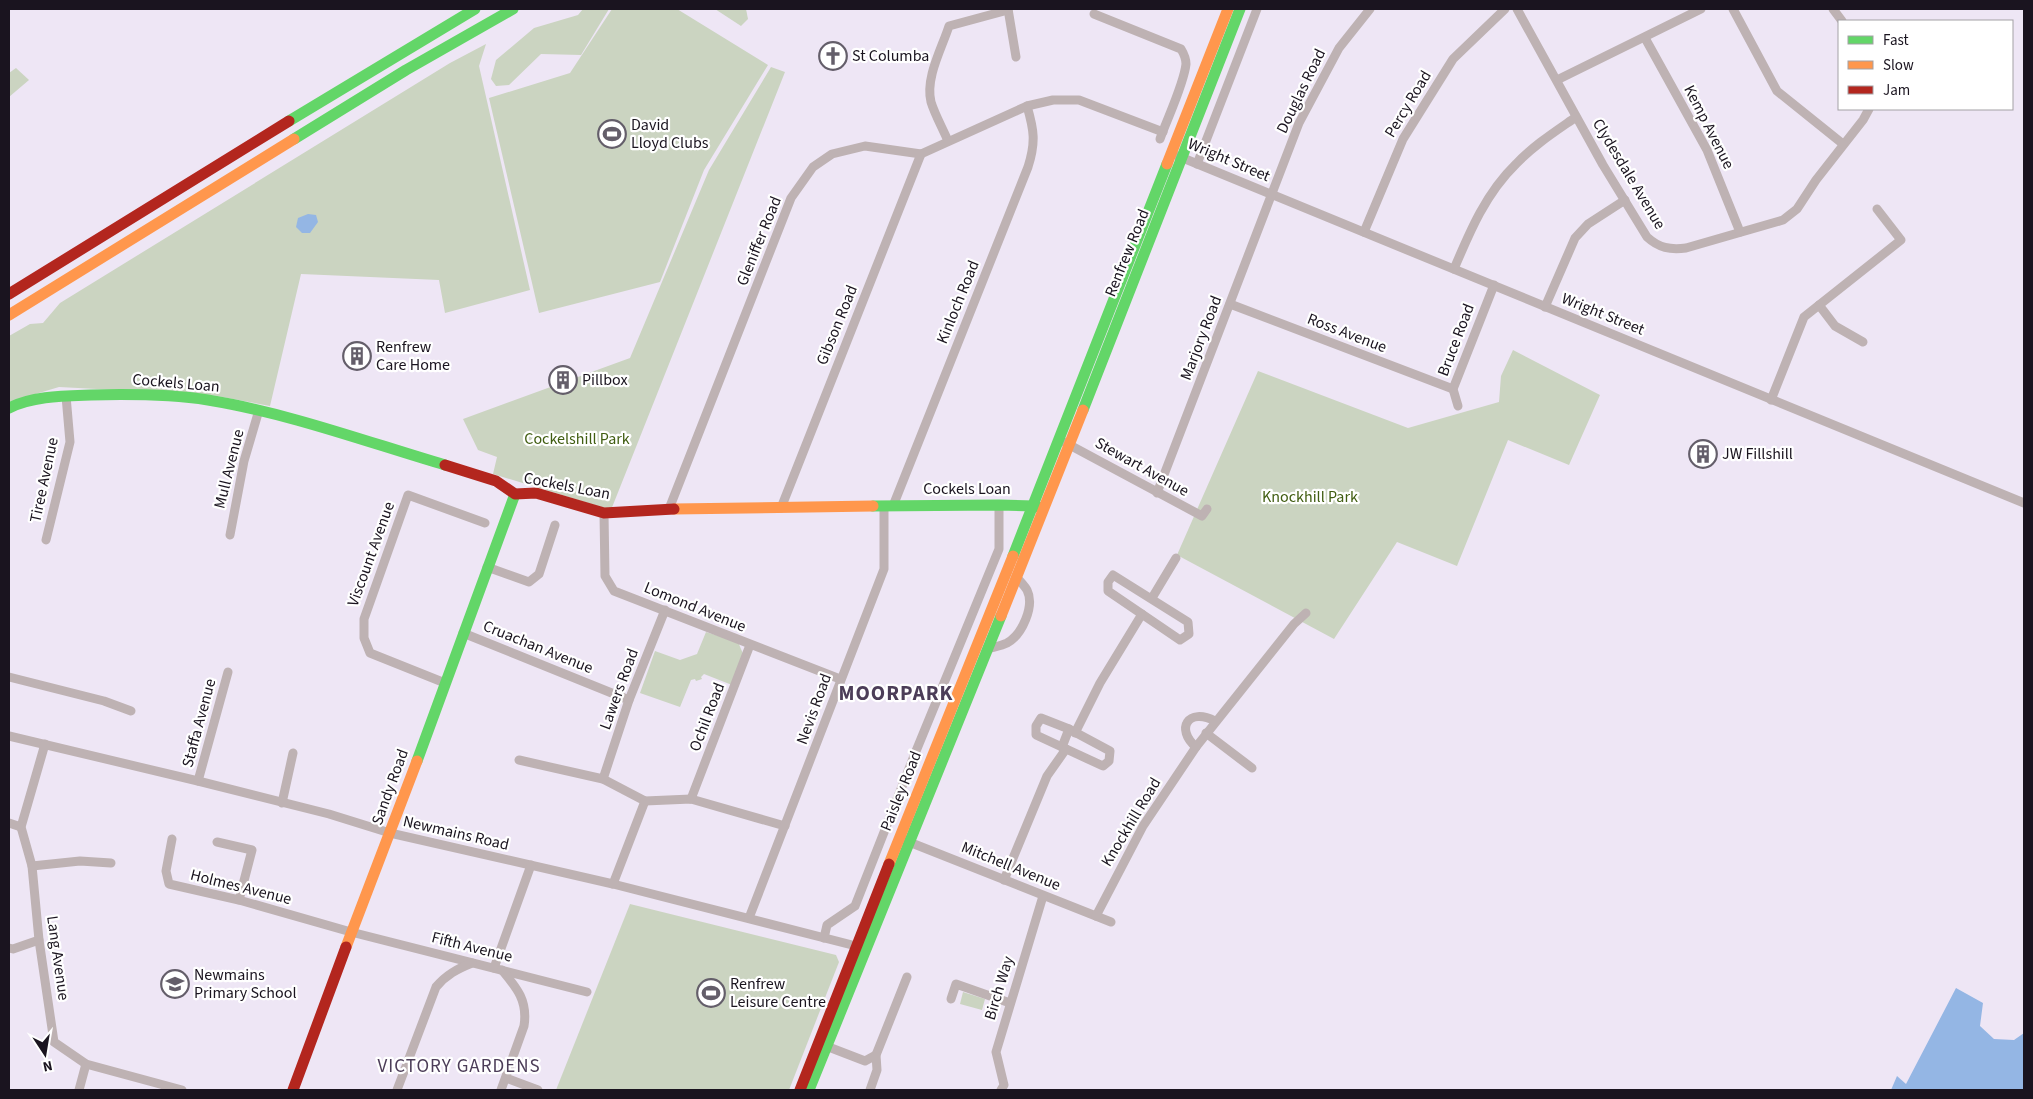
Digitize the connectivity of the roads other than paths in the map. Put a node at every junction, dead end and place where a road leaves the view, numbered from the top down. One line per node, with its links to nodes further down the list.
1 (475, 9): 34 (main road)
2 (513, 9): 38 (main road)
3 (1008, 9): 16 (street); 21 (street)
4 (1228, 9): 23 (main road, Renfrew Road)
5 (1240, 9): 25 (main road, Renfrew Road)
6 (1257, 9): 26 (street)
7 (1370, 9): 27 (street, Douglas Road)
8 (1506, 9): 30 (street, Percy Road)
9 (1517, 9): 17 (street, Clydesdale Avenue)
10 (1701, 9): 15 (street)
11 (1733, 9): 22 (street)
12 (1834, 9): 14 (street)
13 (1094, 14): 18 (street)
14 (1841, 20)
15 (1644, 38): 17 (street); 31 (street, Kemp Avenue)
16 (1016, 56)
17 (1557, 80): 20 (street, Clydesdale Avenue)
18 (1027, 106): 21 (street); 51 (street, Kinloch Road)
19 (1868, 110): 22 (street, Clydesdale Avenue)
20 (1576, 117): 28 (street, Clydesdale Avenue); 32 (street)
21 (948, 141): 24 (street)
22 (1843, 144): 31 (street, Clydesdale Avenue)
23 (1171, 152): 25 (street, Wright Street); 46 (main road, Renfrew Road)
24 (921, 154): 53 (street, Gibson Road); 54 (street, Gleniffer Road)
25 (1182, 157): 26 (street, Wright Street); 46 (main road, Renfrew Road)
26 (1198, 164): 27 (street, Wright Street)
27 (1272, 195): 30 (street, Wright Street); 35 (street, Marjory Road)
28 (1625, 200): 31 (street, Clydesdale Avenue); 37 (street)
29 (1877, 209): 36 (street)
30 (1364, 232): 32 (street, Wright Street)
31 (1740, 232)
32 (1454, 269): 33 (street, Wright Street)
33 (1494, 285): 37 (street, Wright Street); 40 (street, Bruce Road)
34 (9, 294)
35 (1230, 304): 40 (street, Ross Avenue); 47 (street, Marjory Road)
36 (1819, 305): 39 (street); 42 (street)
37 (1545, 307): 42 (street, Wright Street)
38 (9, 315)
39 (1863, 342)
40 (1453, 389): 43 (street, Bruce Road)
41 (66, 396): 44 (main road, Cockels Loan); 45 (main road, Cockels Loan); 60 (street, Tiree Avenue)
42 (1771, 400): 49 (street, Wright Street)
43 (1458, 406)
44 (9, 408)
45 (259, 410): 48 (main road, Cockels Loan); 59 (street, Mull Avenue)
46 (1064, 442): 47 (street, Stewart Avenue); 52 (main road, Renfrew Road)
47 (1157, 493): 55 (street, Stewart Avenue)
48 (515, 494): 56 (main road, Cockels Loan); 62 (main road, Sandy Road)
49 (2024, 502)
50 (998, 505): 51 (main road, Cockels Loan); 52 (main road, Cockels Loan); 110 (street, Paisley Road)
51 (888, 506): 53 (main road, Cockels Loan); 73 (street, Nevis Road)
52 (1039, 507): 63 (main road, Paisley Road); 97 (main road, Paisley Road)
53 (781, 508): 54 (main road, Cockels Loan)
54 (669, 509): 56 (main road, Cockels Loan)
55 (1206, 509)
56 (604, 513): 65 (street, Lomond Avenue)
57 (485, 523): 74 (street, Viscount Avenue)
58 (555, 525): 62 (street)
59 (230, 535)
60 (46, 540)
61 (1176, 558): 64 (street)
62 (487, 567): 68 (main road, Sandy Road)
63 (1016, 577): 70 (main road, Paisley Road); 70 (street)
64 (1152, 598): 67 (street); 67 (street); 67 (street)
65 (665, 610): 69 (street, Lomond Avenue); 75 (street, Lawers Road)
66 (1306, 613): 77 (street, Knockhill Road)
67 (1142, 614): 78 (street)
68 (464, 632): 74 (main road, Sandy Road); 75 (street, Cruachan Avenue)
69 (750, 646): 73 (street, Lomond Avenue); 89 (street, Ochil Road)
70 (987, 649): 97 (main road, Paisley Road)
71 (228, 672): 88 (street, Staffa Avenue)
72 (9, 677): 76 (street)
73 (840, 679): 94 (street, Nevis Road)
74 (445, 683): 95 (main road, Sandy Road)
75 (629, 700): 87 (street, Lawers Road)
76 (131, 711)
77 (1215, 721): 79 (street, Knockhill Road); 82 (street)
78 (1075, 732): 83 (street); 83 (street); 83 (street)
79 (1206, 732): 82 (street, Knockhill Road); 86 (street)
80 (9, 736): 81 (street, Newmains Road)
81 (45, 744): 88 (street, Newmains Road); 93 (street)
82 (1196, 747): 106 (street, Knockhill Road)
83 (1067, 749): 102 (street)
84 (293, 753): 91 (street)
85 (518, 760): 87 (street)
86 (1252, 768)
87 (603, 778): 90 (street)
88 (198, 781): 91 (street, Newmains Road)
89 (691, 799): 90 (street); 94 (street)
90 (645, 801): 103 (street)
91 (282, 803): 95 (street, Newmains Road)
92 (9, 823): 93 (street)
93 (20, 826): 101 (street, Lang Avenue)
94 (785, 826): 107 (street, Nevis Road)
95 (390, 833): 100 (street, Newmains Road); 109 (main road, Sandy Road)
96 (172, 839): 105 (street, Holmes Avenue)
97 (905, 840): 102 (street, Mitchell Avenue); 113 (main road, Paisley Road)
98 (217, 842): 105 (street)
99 (111, 863): 101 (street)
100 (531, 865): 103 (street, Newmains Road); 115 (street)
101 (32, 866): 111 (street, Lang Avenue)
102 (1004, 880): 104 (street, Mitchell Avenue)
103 (612, 884): 107 (street, Newmains Road)
104 (1043, 896): 106 (street, Mitchell Avenue); 119 (street, Birch Way)
105 (239, 900): 109 (street, Holmes Avenue)
106 (1096, 916): 108 (street, Mitchell Avenue)
107 (749, 918): 110 (street, Newmains Road)
108 (1111, 922)
109 (351, 932): 114 (street, Fifth Avenue); 127 (main road, Sandy Road)
110 (824, 938): 113 (street, Newmains Road)
111 (39, 940): 112 (street); 122 (street, Lang Avenue)
112 (9, 948)
113 (862, 948): 120 (main road, Paisley Road); 131 (main road, Paisley Road)
114 (473, 963): 115 (street, Fifth Avenue); 128 (street)
115 (498, 969): 117 (street, Fifth Avenue); 123 (street)
116 (907, 977): 121 (street)
117 (587, 992)
118 (951, 998): 119 (street)
119 (1010, 1003): 134 (street, Birch Way)
120 (826, 1046): 121 (street); 132 (main road, Paisley Road)
121 (876, 1055): 133 (street)
122 (86, 1064): 124 (street, Lang Avenue); 125 (street)
123 (506, 1078): 129 (street); 130 (street)
124 (164, 1088): 126 (street, Lang Avenue)
125 (79, 1090)
126 (182, 1090)
127 (293, 1090)
128 (397, 1090)
129 (501, 1090)
130 (538, 1090)
131 (800, 1090)
132 (809, 1090)
133 (870, 1090)
134 (1001, 1090)

